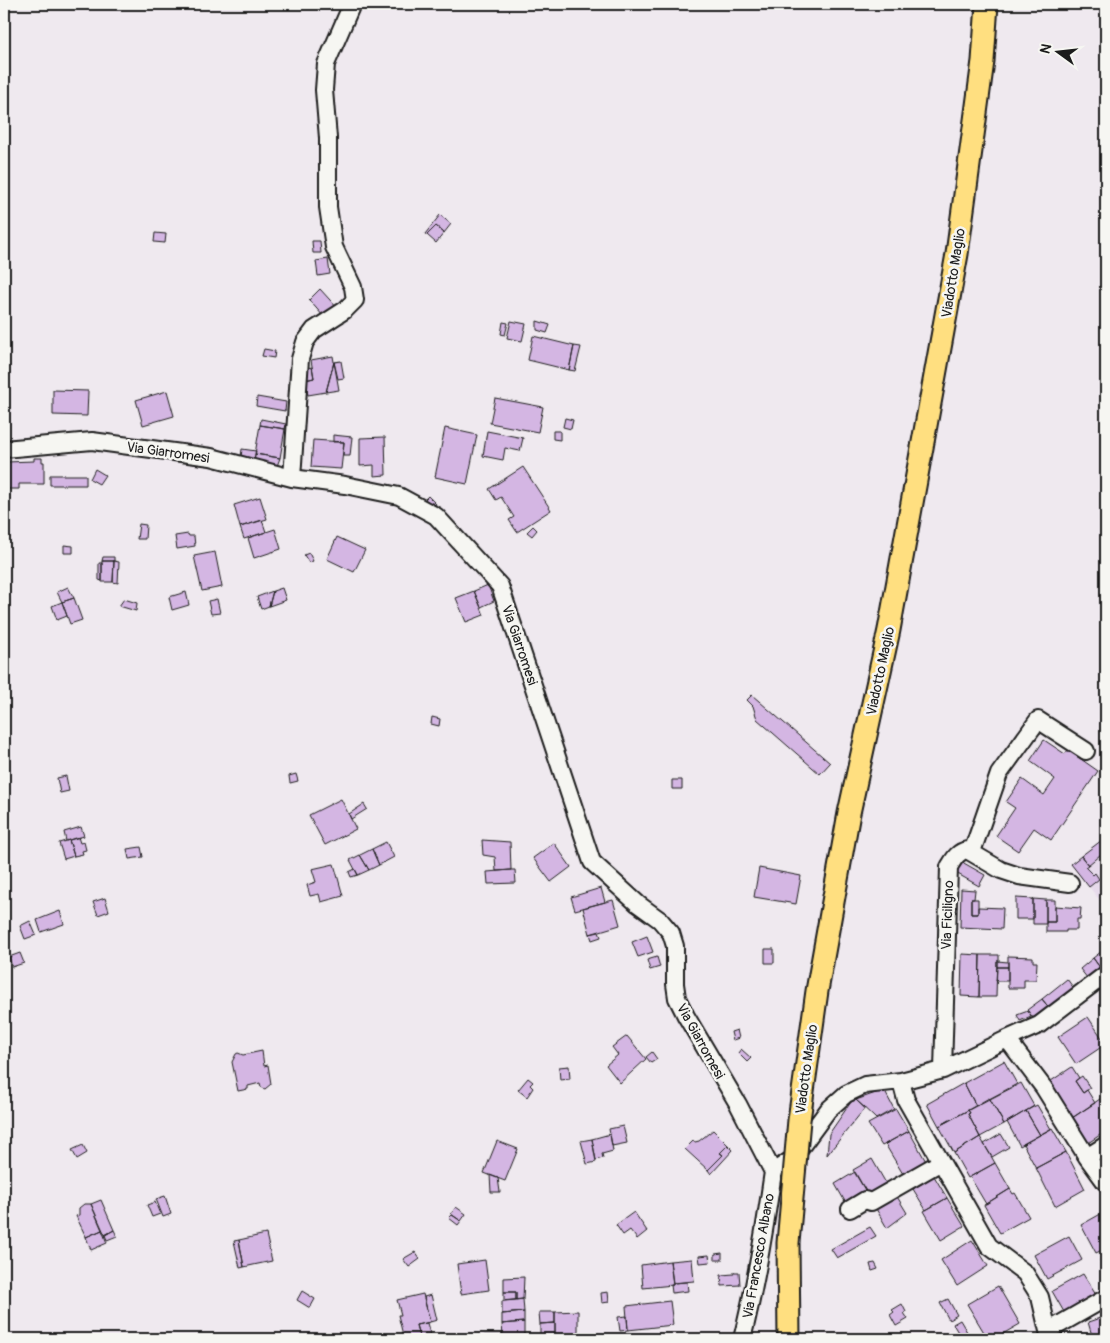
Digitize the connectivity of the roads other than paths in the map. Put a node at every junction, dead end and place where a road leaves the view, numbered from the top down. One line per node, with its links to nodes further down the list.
1 (352, 4): 4 (street)
2 (987, 4): 21 (main road, Viadotto Maglio, bridge)
3 (4, 449): 4 (street, Via Giarromesi)
4 (292, 478): 15 (street, Via Giarromesi)
5 (1086, 751): 6 (street)
6 (972, 852): 7 (street); 10 (street, Via Ficiligno)
7 (1070, 883)
8 (1106, 974): 9 (street)
9 (1006, 1039): 10 (street); 13 (street)
10 (943, 1070): 11 (street)
11 (901, 1082): 14 (street); 15 (street)
12 (1106, 1145): 13 (street)
13 (1087, 1157): 16 (street)
14 (941, 1162): 17 (street); 19 (street)
15 (773, 1172): 20 (street, Via Francesco Albano)
16 (1106, 1183)
17 (850, 1209)
18 (1106, 1298): 19 (street)
19 (1050, 1335)
20 (742, 1339)
21 (789, 1339)

